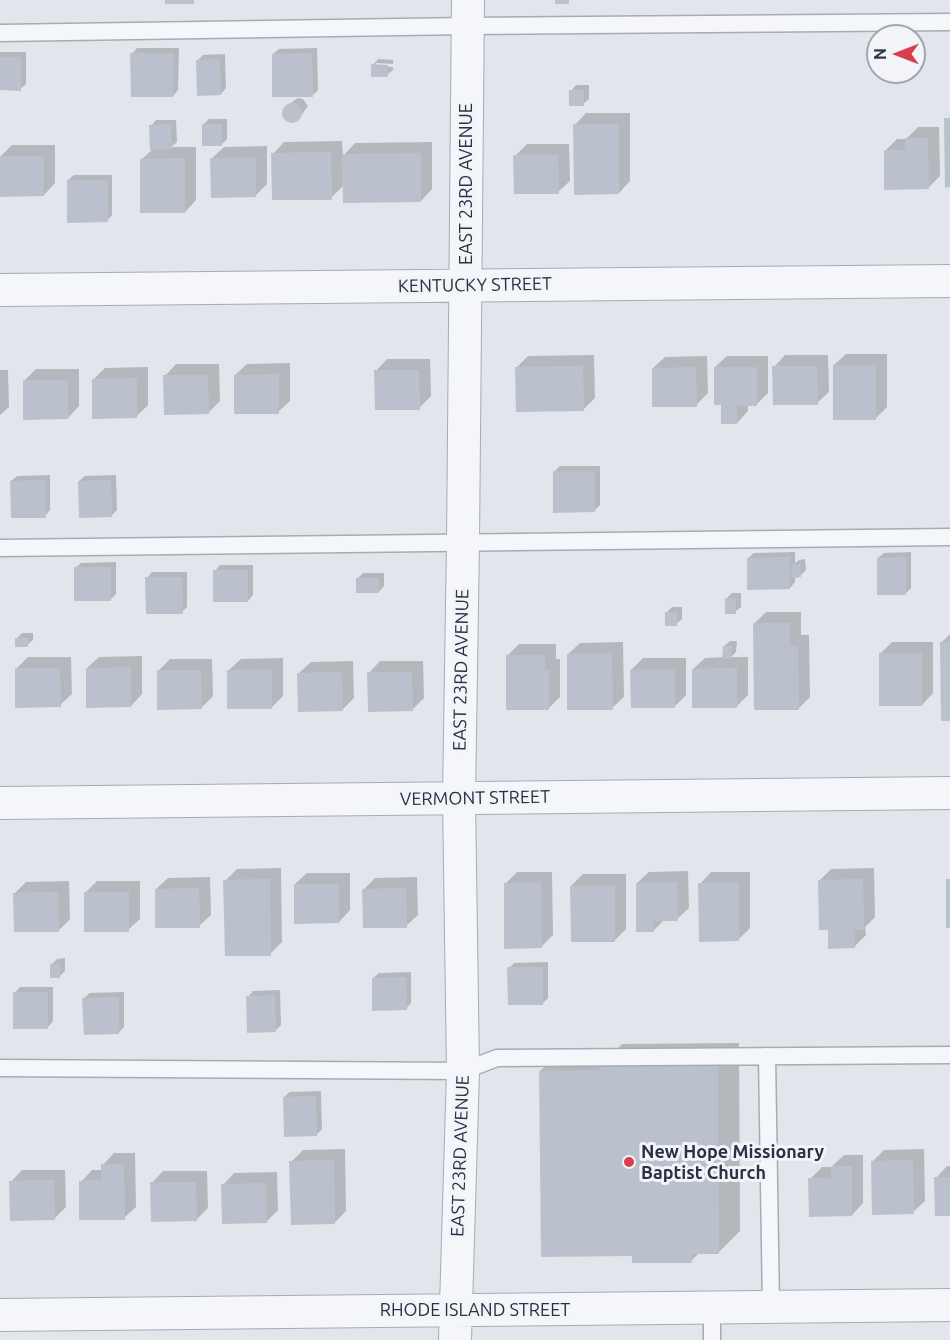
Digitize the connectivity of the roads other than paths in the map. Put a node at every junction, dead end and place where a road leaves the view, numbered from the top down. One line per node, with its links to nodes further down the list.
1 (467, 13): 2 (lane); 3 (lane); 5 (street, EAST 23RD AVENUE)
2 (950, 22)
3 (0, 33)
4 (950, 281): 5 (street, KENTUCKY STREET)
5 (466, 285): 6 (street, KENTUCKY STREET); 8 (street, EAST 23RD AVENUE)
6 (0, 290)
7 (950, 537): 8 (lane)
8 (463, 542): 9 (lane); 11 (street, EAST 23RD AVENUE)
9 (0, 548)
10 (950, 793): 11 (street, VERMONT STREET)
11 (459, 798): 12 (street, VERMONT STREET); 16 (street, EAST 23RD AVENUE)
12 (0, 803)
13 (950, 1055): 14 (lane)
14 (767, 1056): 16 (lane); 18 (lane)
15 (0, 1068): 16 (lane)
16 (463, 1071): 21 (street, EAST 23RD AVENUE)
17 (950, 1305): 18 (street, RHODE ISLAND STREET)
18 (771, 1307): 19 (street, RHODE ISLAND STREET)
19 (712, 1308): 21 (street, RHODE ISLAND STREET); 22 (lane)
20 (0, 1315): 21 (street, RHODE ISLAND STREET)
21 (455, 1325)
22 (712, 1340)

